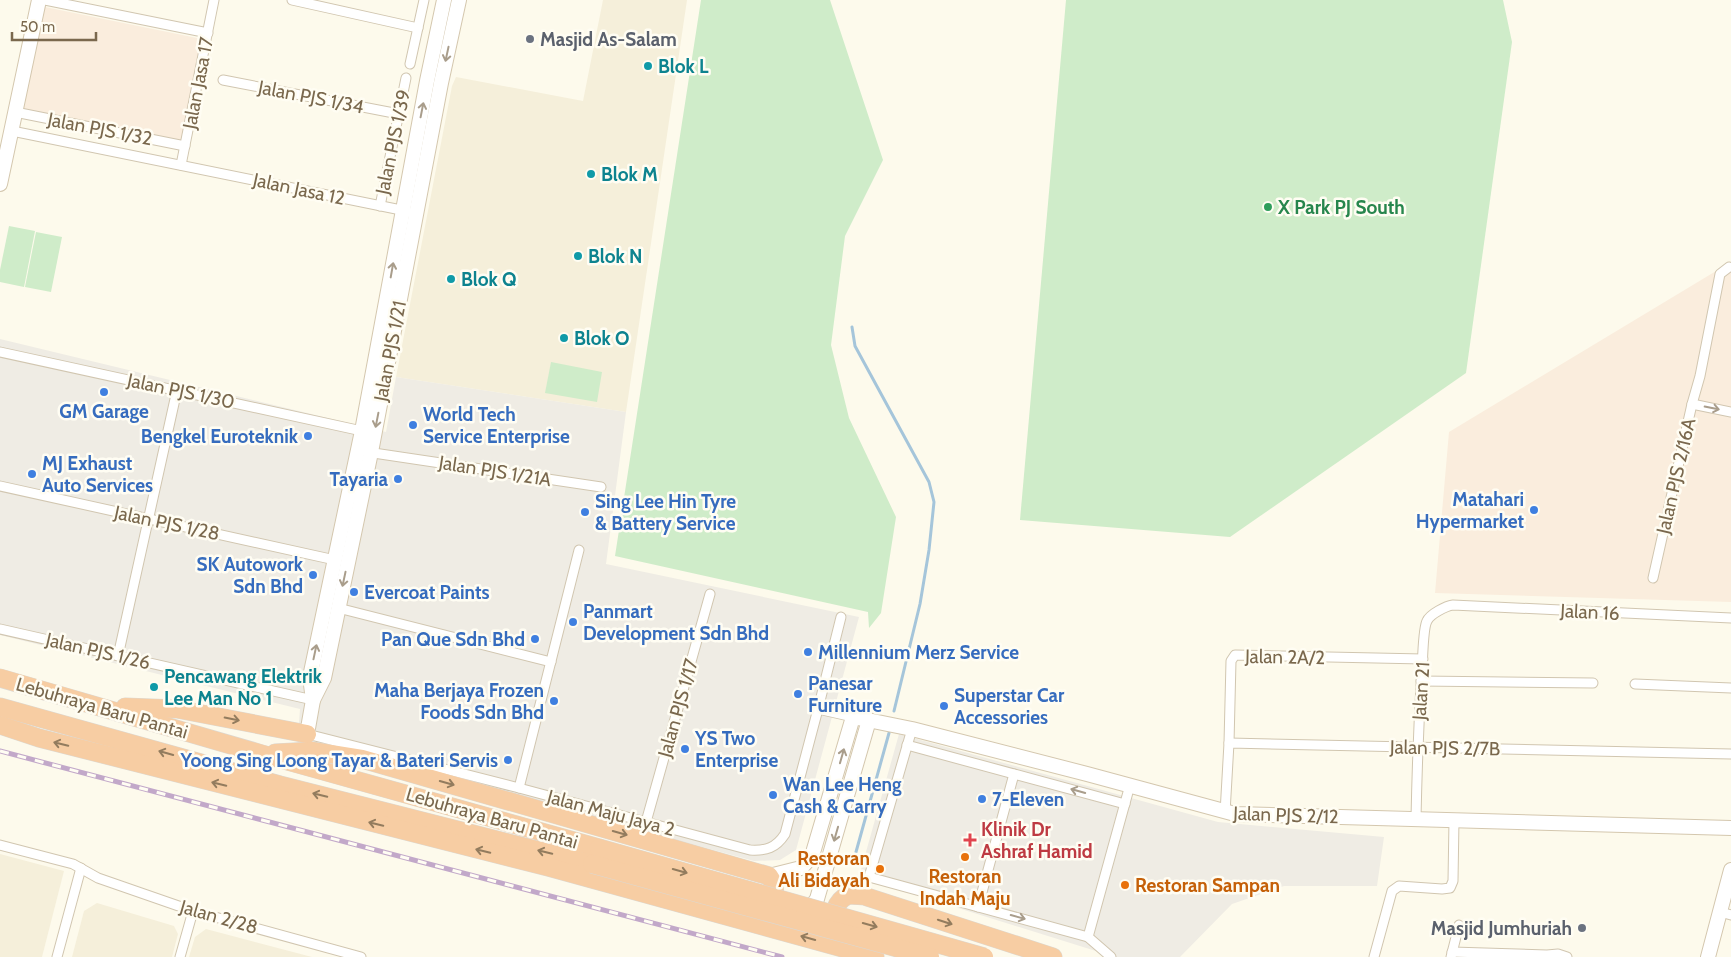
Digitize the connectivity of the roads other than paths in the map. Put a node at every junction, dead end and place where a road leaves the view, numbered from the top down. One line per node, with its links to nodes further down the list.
1 (39, 0): 13 (street)
2 (45, 0): 9 (street)
3 (214, 0): 9 (street, Jalan Jasa 17)
4 (292, 0): 8 (street)
5 (424, 0): 8 (street, Jalan PJS 1/39)
6 (444, 0): 20 (street, Jalan PJS 1/21, one-way to 6)
7 (459, 0): 20 (street, Jalan PJS 1/21, one-way to 20)
8 (418, 28): 10 (street, Jalan PJS 1/39)
9 (208, 33): 16 (street, Jalan Jasa 17)
10 (410, 64)
11 (406, 78): 14 (street, Jalan PJS 1/39)
12 (223, 80): 14 (street, Jalan PJS 1/34)
13 (15, 112): 15 (street); 16 (street, Jalan PJS 1/32)
14 (399, 114): 19 (street, Jalan PJS 1/39)
15 (12, 131): 17 (street, Jalan PJS 1/32); 18 (street)
16 (185, 146): 17 (street, Jalan Jasa 17)
17 (181, 165): 19 (street, Jalan Jasa 12)
18 (0, 184)
19 (380, 206): 20 (street, Jalan Jasa 12)
20 (409, 212): 26 (street, Jalan PJS 1/21, one-way to 20); 27 (street, Jalan PJS 1/21, one-way to 27)
21 (1729, 267): 24 (street, Jalan PJS 2/16A)
22 (0, 352): 23 (street, Jalan PJS 1/30)
23 (177, 390): 26 (street, Jalan PJS 1/30); 30 (street)
24 (1692, 404): 25 (street, one-way to 25); 33 (street, Jalan PJS 2/16A)
25 (1731, 412)
26 (362, 431): 27 (street, Jalan PJS 1/21)
27 (364, 451): 29 (street, Jalan PJS 1/21A); 32 (street, Jalan PJS 1/21); 36 (street, Jalan PJS 1/21, one-way to 36)
28 (0, 486): 30 (street, Jalan PJS 1/28)
29 (601, 487)
30 (149, 519): 32 (street, Jalan PJS 1/28); 40 (street)
31 (579, 550): 42 (street)
32 (335, 560): 48 (street, Jalan PJS 1/21, one-way to 32)
33 (1653, 578)
34 (710, 594): 69 (street, Jalan PJS 1/17)
35 (1450, 605): 38 (street, Jalan 16); 41 (street, Jalan 21)
36 (338, 608): 42 (street); 48 (street, Jalan PJS 1/21)
37 (841, 617): 51 (street, Jalan Maju Jaya 2)
38 (1731, 618)
39 (0, 629): 40 (street, Jalan PJS 1/26)
40 (118, 656): 48 (street, Jalan PJS 1/26)
41 (1423, 660): 44 (street, Jalan 21); 57 (street, Jalan 2A/2)
42 (552, 662): 64 (street)
43 (0, 678): 49 (highway, Lebuhraya Baru Pantai)
44 (1422, 681): 45 (street); 59 (street, Jalan 21)
45 (1592, 684)
46 (1635, 684): 47 (street)
47 (1731, 688)
48 (313, 700): 56 (street, Jalan PJS 1/21)
49 (97, 706): 56 (highway, one-way to 56); 60 (highway, Lebuhraya Baru Pantai)
50 (0, 707): 89 (highway, Lebuhraya Baru Pantai, one-way to 50, bridge)
51 (818, 709): 52 (street); 69 (street, Jalan Maju Jaya 2)
52 (853, 717): 53 (street, Jalan PJS 2/12); 74 (street, one-way to 52)
53 (869, 720): 55 (street, Jalan PJS 2/12); 80 (street, one-way to 80)
54 (0, 725): 80 (highway, one-way to 54)
55 (912, 729): 58 (street); 63 (street, Jalan PJS 2/12)
56 (307, 734): 64 (street, Jalan Maju Jaya 2)
57 (1229, 743): 59 (street, Jalan PJS 2/7B); 66 (street)
58 (907, 745): 62 (street); 75 (street)
59 (1417, 747): 61 (street, Jalan PJS 2/7B); 67 (street, Jalan 21)
60 (262, 754): 74 (highway, one-way to 74); 90 (highway, Lebuhraya Baru Pantai, one-way to 90, bridge)
61 (1731, 754)
62 (1014, 774): 65 (street, one-way to 62); 77 (street)
63 (1130, 786): 65 (street); 66 (street, Jalan PJS 2/12)
64 (519, 788): 69 (street, Jalan Maju Jaya 2)
65 (1124, 804): 82 (street)
66 (1225, 813): 67 (street, Jalan PJS 2/12)
67 (1416, 820): 68 (street, Jalan PJS 2/12)
68 (1454, 820): 70 (street, Jalan PJS 2/12); 93 (street)
69 (646, 822)
70 (1731, 828)
71 (0, 845): 72 (street, Jalan 2/28)
72 (81, 868): 78 (street, Jalan 2/28); 85 (street)
73 (1731, 870): 79 (street)
74 (769, 876): 80 (highway)
75 (869, 877): 76 (street); 77 (street)
76 (848, 895): 83 (highway); 91 (highway, one-way to 91)
77 (978, 907): 82 (street, one-way to 82)
78 (193, 911): 86 (street); 87 (street, Jalan 2/28)
79 (1725, 913): 95 (street)
80 (736, 918): 83 (highway, one-way to 80)
81 (1459, 926): 84 (street)
82 (1088, 937): 92 (street)
83 (855, 952): 88 (highway)
84 (1452, 955): 94 (street)
85 (57, 957)
86 (180, 957)
87 (361, 957)
88 (875, 957)
89 (930, 957)
90 (984, 957)
91 (1053, 957)
92 (1111, 957)
93 (1374, 957)
94 (1567, 957)
95 (1708, 957)

